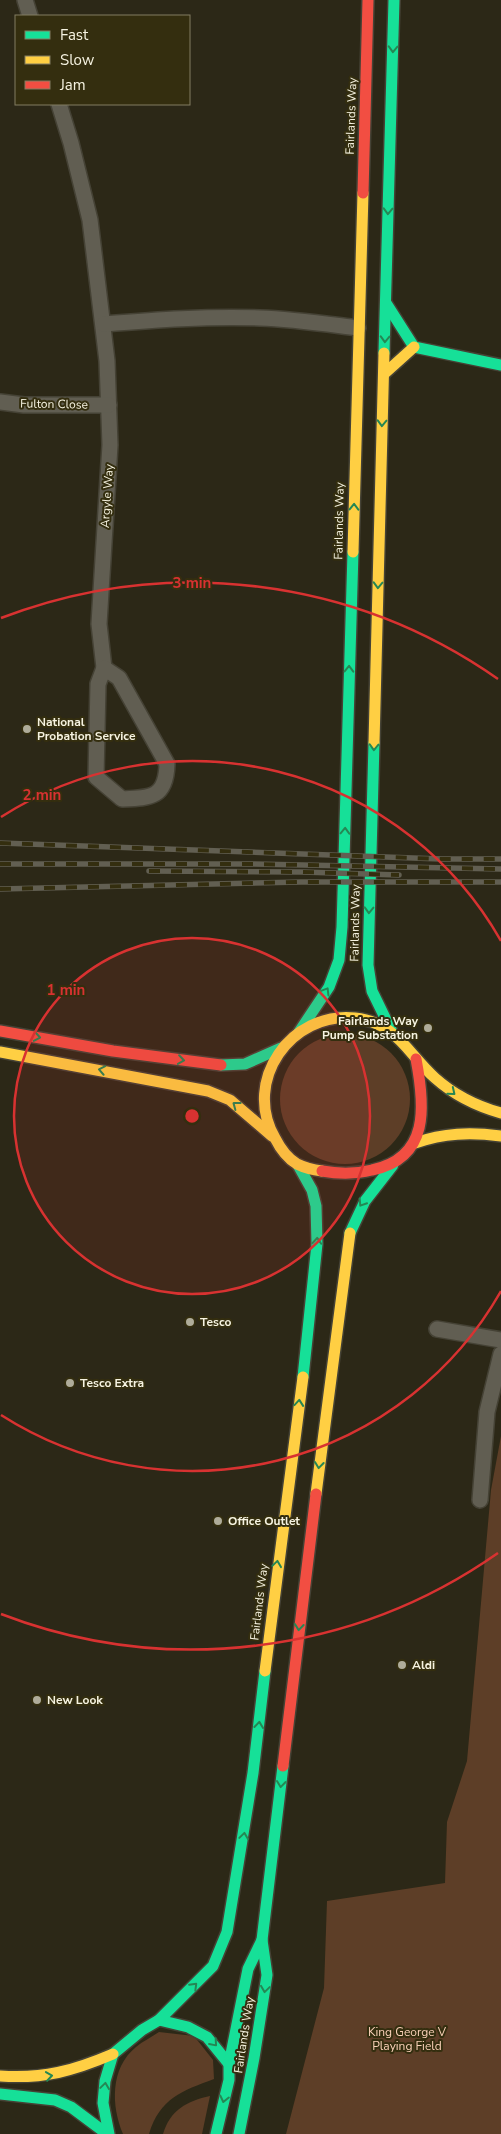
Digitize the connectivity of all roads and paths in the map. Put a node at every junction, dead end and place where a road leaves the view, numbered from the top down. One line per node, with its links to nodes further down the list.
1 (25, 0): 4 (street)
2 (368, 0): 8 (main road, Fairlands Way)
3 (394, 0): 6 (main road, Fairlands Way, one-way to 6)
4 (30, 15)
5 (59, 105): 7 (street, Argyle Way)
6 (386, 304): 9 (main road); 11 (main road, Fairlands Way, one-way to 11)
7 (104, 324): 8 (street); 13 (street, Argyle Way)
8 (358, 328): 16 (main road, Fairlands Way, one-way to 8)
9 (414, 347): 10 (main road); 11 (main road)
10 (501, 365)
11 (384, 374): 17 (main road, Fairlands Way, one-way to 17)
12 (0, 402): 13 (street, Fulton Close)
13 (109, 405): 14 (street, Argyle Way)
14 (104, 668): 14 (street, Argyle Way)
15 (0, 1031): 18 (main road, one-way to 18)
16 (299, 1032): 17 (main road); 18 (main road)
17 (392, 1032): 20 (main road)
18 (281, 1048): 23 (main road)
19 (0, 1052): 23 (main road, one-way to 19)
20 (416, 1059): 21 (main road, one-way to 21); 24 (main road)
21 (501, 1112)
22 (501, 1136): 24 (main road)
23 (273, 1137): 25 (main road)
24 (415, 1143): 26 (main road)
25 (298, 1165): 26 (main road); 32 (main road, Fairlands Way, one-way to 25)
26 (393, 1165): 31 (main road, Fairlands Way, one-way to 31)
27 (437, 1328): 28 (street)
28 (501, 1340)
29 (501, 1354): 30 (street)
30 (480, 1500)
31 (262, 1940): 34 (main road, Fairlands Way); 39 (main road, Fairlands Way, one-way to 39)
32 (159, 2020): 33 (main road, Fairlands Way); 34 (main road, Fairlands Way, one-way to 34)
33 (113, 2054): 35 (main road, Fairlands Way, one-way to 33); 37 (main road, one-way to 33)
34 (229, 2064): 38 (main road, Fairlands Way, one-way to 38)
35 (0, 2076)
36 (0, 2094): 37 (main road)
37 (108, 2134)
38 (216, 2134)
39 (239, 2134)

